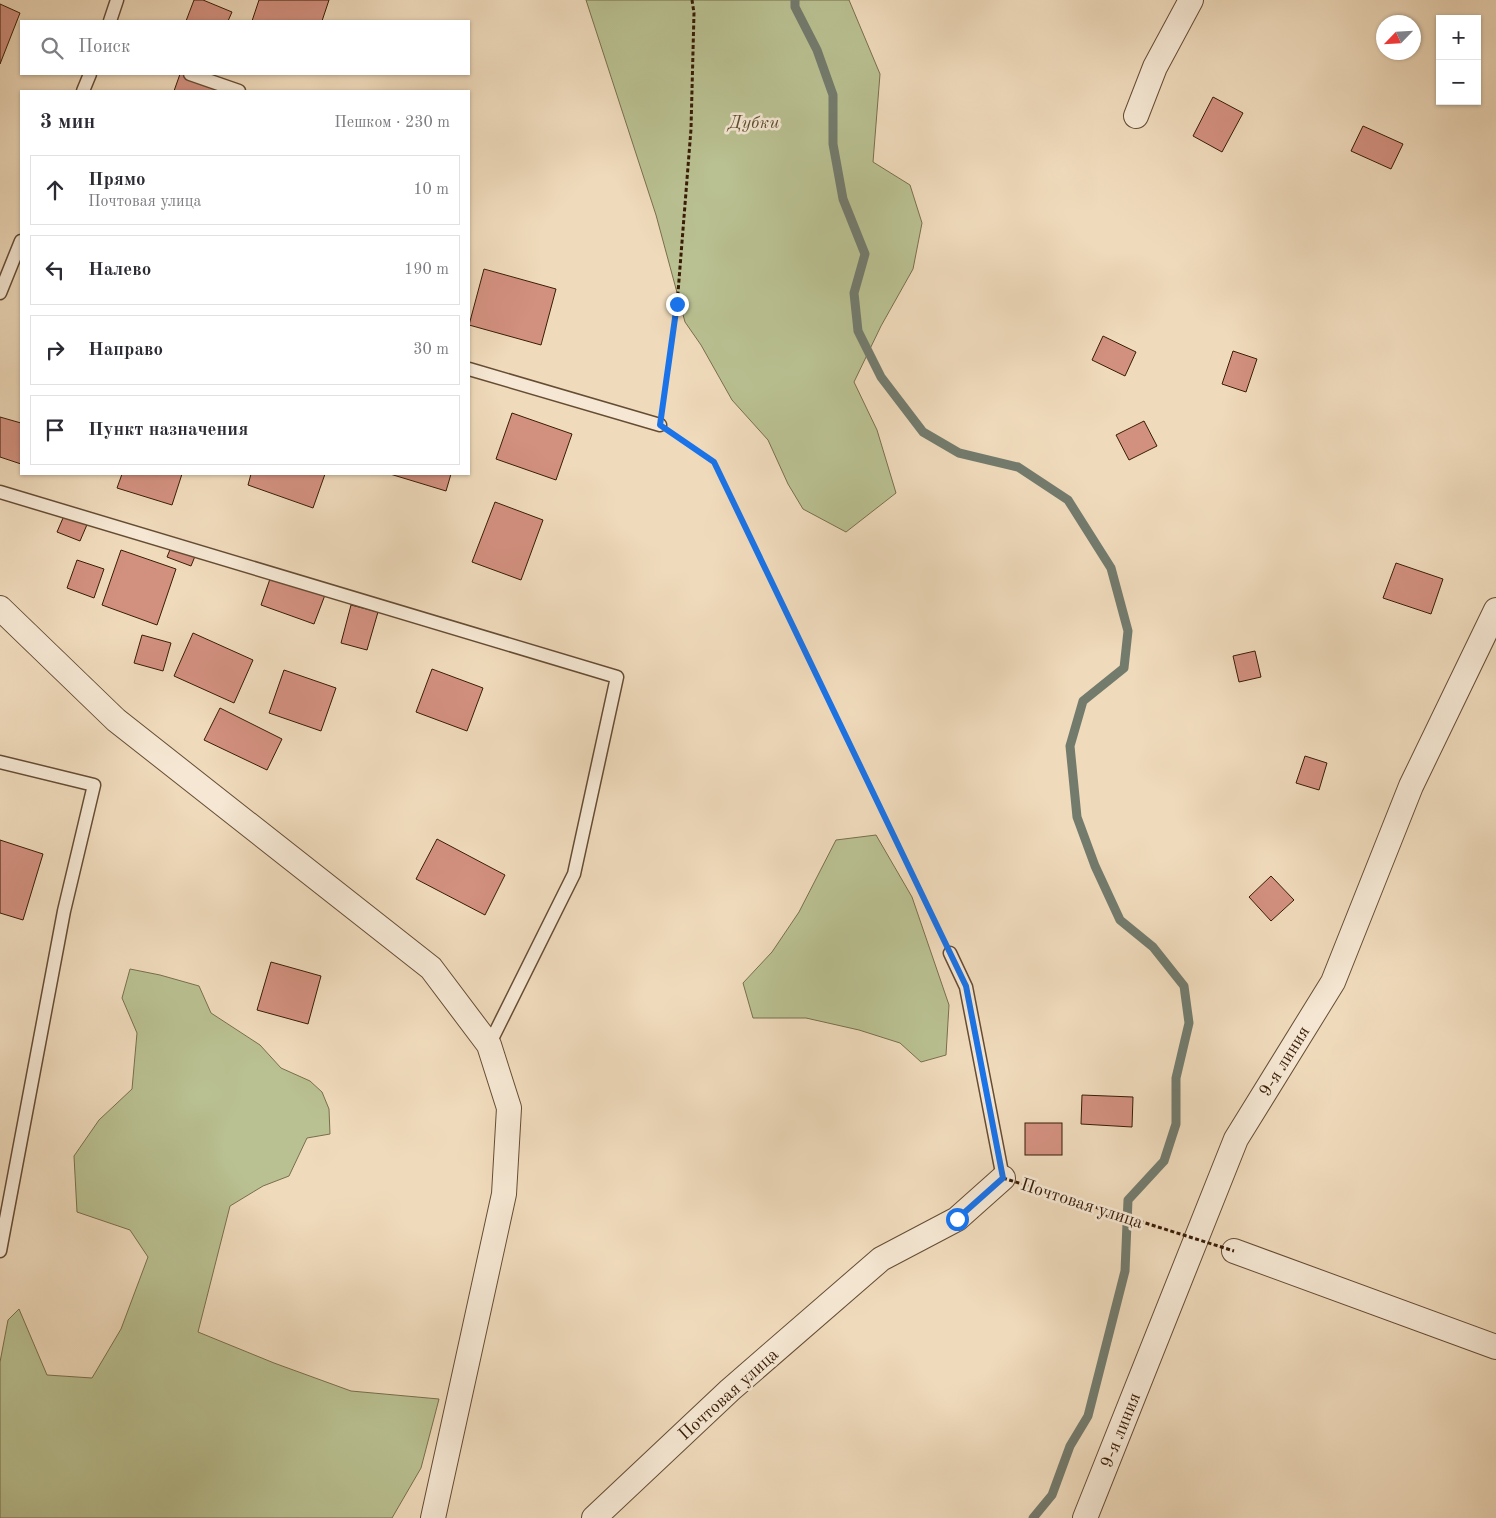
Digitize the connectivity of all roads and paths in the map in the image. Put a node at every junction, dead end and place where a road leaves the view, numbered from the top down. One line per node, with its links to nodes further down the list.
1 (117, 0): 4 (lane)
2 (692, 0): 13 (path)
3 (1191, 0): 9 (street)
4 (110, 20)
5 (90, 75): 7 (lane)
6 (193, 75): 8 (lane)
7 (83, 90)
8 (236, 90)
9 (1136, 116)
10 (20, 243): 11 (lane)
11 (0, 293)
12 (470, 369): 13 (lane)
13 (660, 425): 18 (path)
14 (0, 492): 19 (lane)
15 (0, 608): 19 (street)
16 (1496, 610): 26 (street, 9-я линия)
17 (0, 762): 21 (lane)
18 (950, 953): 20 (lane)
19 (489, 1045): 24 (street)
20 (1003, 1178): 22 (path, Почтовая улица, bridge); 25 (street, Почтовая улица)
21 (0, 1251)
22 (1234, 1251): 23 (street)
23 (1496, 1347)
24 (433, 1518)
25 (594, 1518)
26 (1085, 1518)

